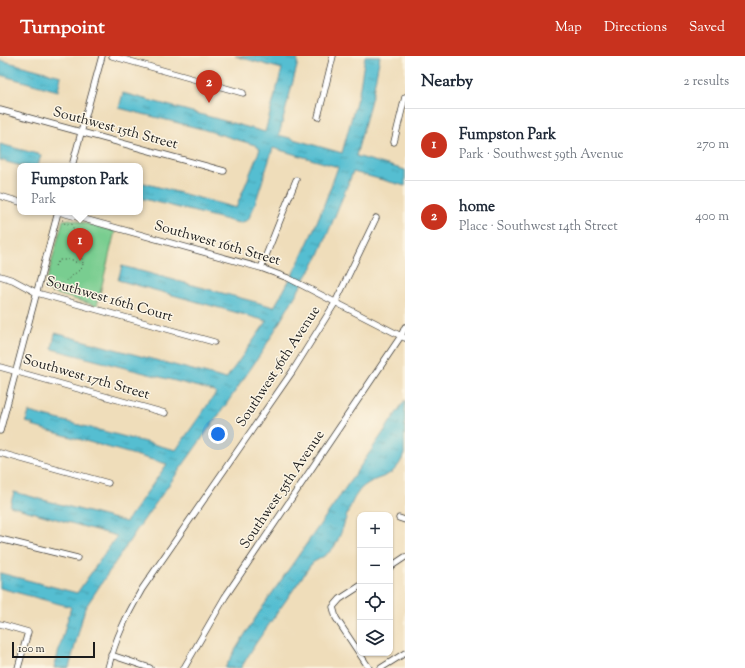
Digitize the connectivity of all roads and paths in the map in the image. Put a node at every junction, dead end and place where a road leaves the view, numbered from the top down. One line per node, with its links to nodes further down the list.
1 (102, 56): 8 (street)
2 (112, 56): 4 (street)
3 (332, 56): 7 (street)
4 (243, 93)
5 (405, 97): 9 (street)
6 (0, 110): 8 (street, Southwest 15th Street)
7 (318, 117)
8 (82, 133): 10 (street); 11 (street, Southwest 15th Street)
9 (394, 142)
10 (73, 163)
11 (224, 171)
12 (296, 180): 21 (street)
13 (0, 196): 14 (street)
14 (17, 201)
15 (58, 215): 17 (street)
16 (70, 215): 21 (street, Southwest 16th Street)
17 (57, 218): 19 (path); 24 (street)
18 (376, 218): 25 (street, Southwest 56th Avenue)
19 (83, 263): 20 (path); 23 (path)
20 (55, 266)
21 (261, 268): 25 (street, Southwest 16th Street)
22 (0, 276): 24 (street, Southwest 16th Court)
23 (53, 291)
24 (37, 293): 28 (street, Southwest 16th Court); 30 (street)
25 (335, 303): 27 (street, Southwest 16th Street); 44 (street, Southwest 56th Avenue)
26 (405, 327): 27 (street, Southwest 55th Avenue)
27 (403, 337): 48 (street, Southwest 55th Avenue)
28 (214, 342)
29 (0, 367): 30 (street, Southwest 17th Street)
30 (16, 371): 31 (street, Southwest 17th Street); 32 (street)
31 (165, 413)
32 (0, 431)
33 (0, 453): 34 (street)
34 (108, 483)
35 (399, 518): 36 (street)
36 (405, 520)
37 (0, 539): 39 (street)
38 (405, 557): 40 (street)
39 (76, 558)
40 (393, 565)
41 (357, 588): 49 (street)
42 (0, 624): 45 (street)
43 (405, 653): 50 (street)
44 (111, 655): 46 (street, Southwest 56th Avenue); 47 (street)
45 (18, 668)
46 (108, 668)
47 (150, 668)
48 (184, 668)
49 (368, 668)
50 (381, 668)

